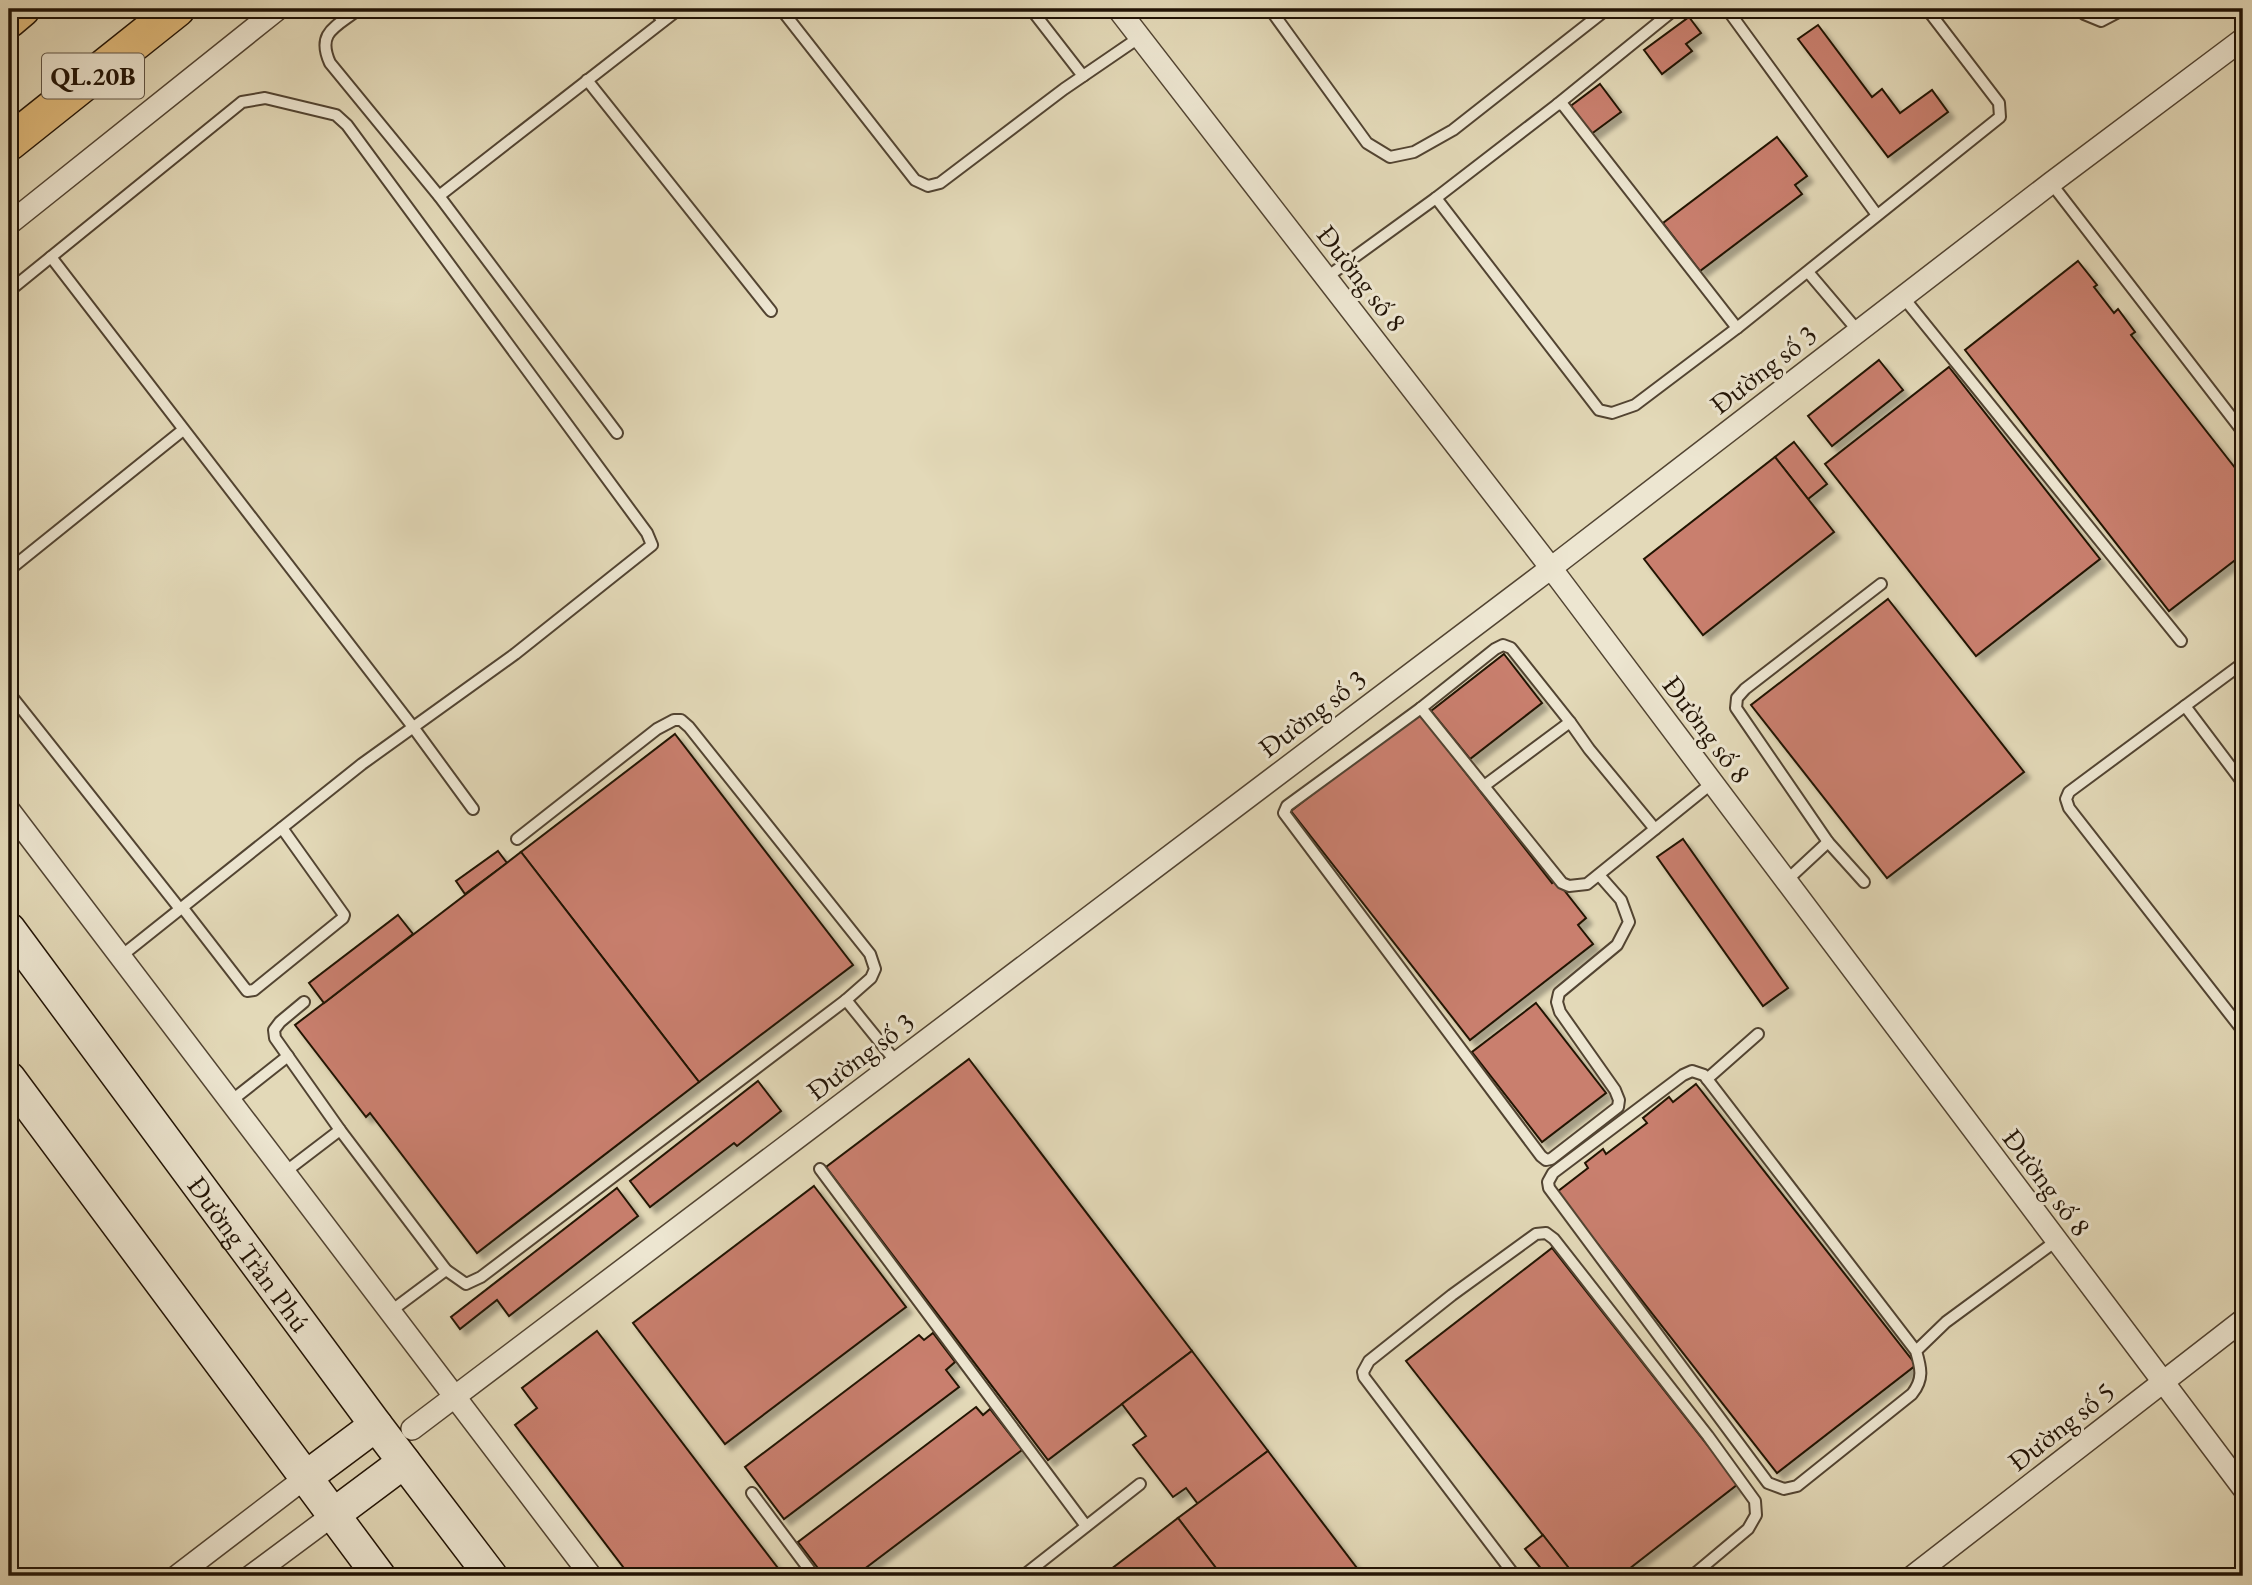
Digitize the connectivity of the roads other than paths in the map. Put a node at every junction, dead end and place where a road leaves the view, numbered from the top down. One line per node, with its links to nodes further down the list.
1 (22, 9): 17 (main road)
2 (177, 9): 24 (main road, QL.20B)
3 (278, 9): 29 (street)
4 (359, 9): 26 (lane)
5 (654, 9): 18 (lane)
6 (679, 9): 18 (lane)
7 (780, 9): 21 (lane)
8 (1031, 9): 21 (lane)
9 (1118, 9): 19 (street, Đường số 8)
10 (1270, 9): 11 (lane)
11 (1607, 9)
12 (1675, 9): 23 (lane)
13 (1727, 9): 28 (lane)
14 (1927, 9): 28 (lane)
15 (2080, 9): 16 (lane)
16 (2124, 9)
17 (9, 20)
18 (663, 21): 22 (lane)
19 (1140, 37): 21 (lane); 32 (street, Đường số 8)
20 (2243, 39): 25 (street, Đường số 3)
21 (1083, 76)
22 (587, 80): 26 (lane); 35 (lane)
23 (1558, 104): 27 (lane); 36 (lane)
24 (9, 143)
25 (2051, 183): 34 (street, Đường số 3); 39 (lane)
26 (439, 196): 40 (lane)
27 (1436, 198): 32 (lane); 36 (lane)
28 (1877, 215): 31 (lane)
29 (9, 224)
30 (51, 257): 33 (lane); 38 (lane); 50 (lane)
31 (1808, 272): 36 (lane); 37 (lane)
32 (1327, 278): 41 (street, Đường số 8)
33 (9, 291)
34 (1903, 297): 37 (street, Đường số 3); 44 (lane)
35 (771, 311)
36 (1737, 328)
37 (1858, 331): 41 (street, Đường số 3)
38 (184, 430): 42 (lane); 50 (lane)
39 (2243, 432)
40 (617, 433)
41 (1551, 568): 51 (street, Đường số 8); 71 (street, Đường số 3)
42 (9, 570)
43 (1881, 584): 59 (lane)
44 (2182, 641)
45 (2243, 663): 47 (lane)
46 (9, 693): 63 (lane)
47 (2185, 706): 52 (lane); 68 (lane)
48 (1422, 708): 49 (lane); 53 (lane); 60 (lane)
49 (1570, 722): 53 (lane); 57 (lane)
50 (413, 727): 54 (lane); 56 (lane)
51 (1712, 783): 57 (lane); 61 (street, Đường số 8)
52 (2243, 783)
53 (1484, 786): 60 (lane)
54 (473, 809)
55 (9, 810): 65 (street)
56 (282, 828): 63 (lane); 63 (lane)
57 (1655, 829): 60 (lane)
58 (517, 839): 66 (lane)
59 (1828, 842): 61 (lane); 62 (lane)
60 (1599, 874)
61 (1786, 881): 78 (street, Đường số 8)
62 (1864, 883)
63 (181, 908): 65 (lane)
64 (9, 929): 85 (main road, Đường Trần Phú)
65 (120, 957): 74 (street)
66 (846, 1000): 71 (lane); 79 (lane)
67 (304, 1002): 70 (lane)
68 (2243, 1031)
69 (1758, 1034): 73 (lane)
70 (288, 1056): 74 (lane); 75 (lane)
71 (897, 1063): 84 (street, Đường số 3)
72 (9, 1078): 88 (main road)
73 (1707, 1079): 82 (lane); 82 (lane)
74 (231, 1101): 77 (street)
75 (340, 1130): 77 (lane); 79 (lane)
76 (820, 1169): 93 (lane)
77 (285, 1172): 80 (street)
78 (2056, 1241): 82 (lane); 83 (street, Đường số 8)
79 (446, 1270): 80 (lane)
80 (391, 1311): 84 (street)
81 (2243, 1320): 83 (street, Đường số 5)
82 (1916, 1351)
83 (2163, 1382): 90 (street, Đường số 8); 103 (street, Đường số 5)
84 (456, 1397): 86 (street, Đường số 3); 98 (street)
85 (376, 1425): 86 (street); 87 (main road, Đường Trần Phú); 88 (main road)
86 (412, 1429): 87 (street)
87 (404, 1462): 92 (main road); 97 (main road, Đường Trần Phú)
88 (305, 1478): 92 (main road); 94 (street)
89 (1140, 1484): 93 (lane)
90 (2243, 1488)
91 (751, 1493): 99 (lane)
92 (332, 1515): 95 (street); 96 (main road)
93 (1086, 1526): 100 (lane)
94 (177, 1576)
95 (251, 1576)
96 (379, 1576)
97 (491, 1576)
98 (591, 1576)
99 (814, 1576)
100 (1023, 1576)
101 (1515, 1576): 102 (lane)
102 (1692, 1576)
103 (1913, 1576)

